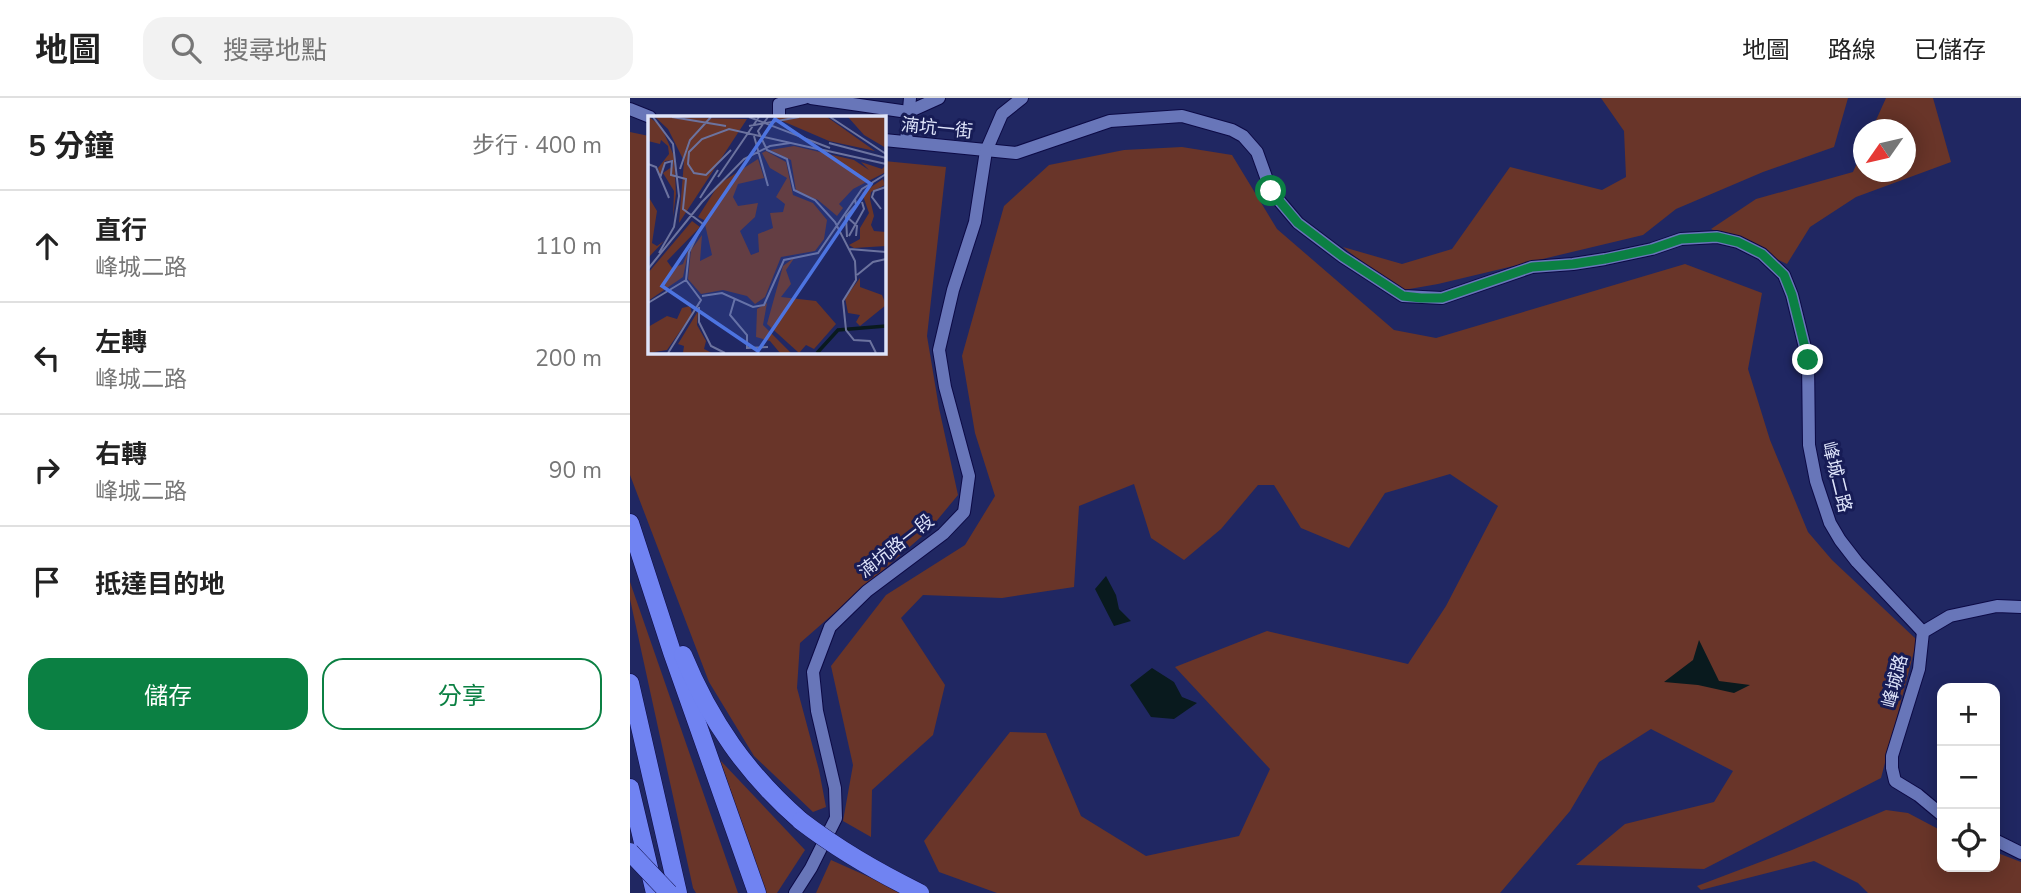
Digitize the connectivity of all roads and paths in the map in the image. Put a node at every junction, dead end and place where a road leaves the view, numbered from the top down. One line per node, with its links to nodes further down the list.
1 (804, 98): 9 (street)
2 (811, 98): 7 (street)
3 (910, 98): 7 (street)
4 (939, 98): 7 (street)
5 (1022, 98): 12 (street, 湳坑路一段)
6 (630, 109): 8 (street)
7 (908, 112): 11 (street)
8 (648, 116)
9 (779, 116)
10 (886, 140): 11 (street, 湳坑一街)
11 (906, 142): 12 (street, 湳坑一街)
12 (986, 150): 15 (street, 峰城二路); 25 (street, 湳坑路一段)
13 (630, 521): 24 (highway); 26 (highway, bridge)
14 (2021, 607): 15 (street)
15 (1923, 632): 18 (street, 峰城路)
16 (630, 683): 22 (highway)
17 (630, 788): 23 (highway)
18 (1937, 811)
19 (2000, 842): 21 (street)
20 (630, 852): 22 (highway, bridge)
21 (2021, 853)
22 (675, 891)
23 (655, 893)
24 (757, 893)
25 (795, 893)
26 (920, 893)

